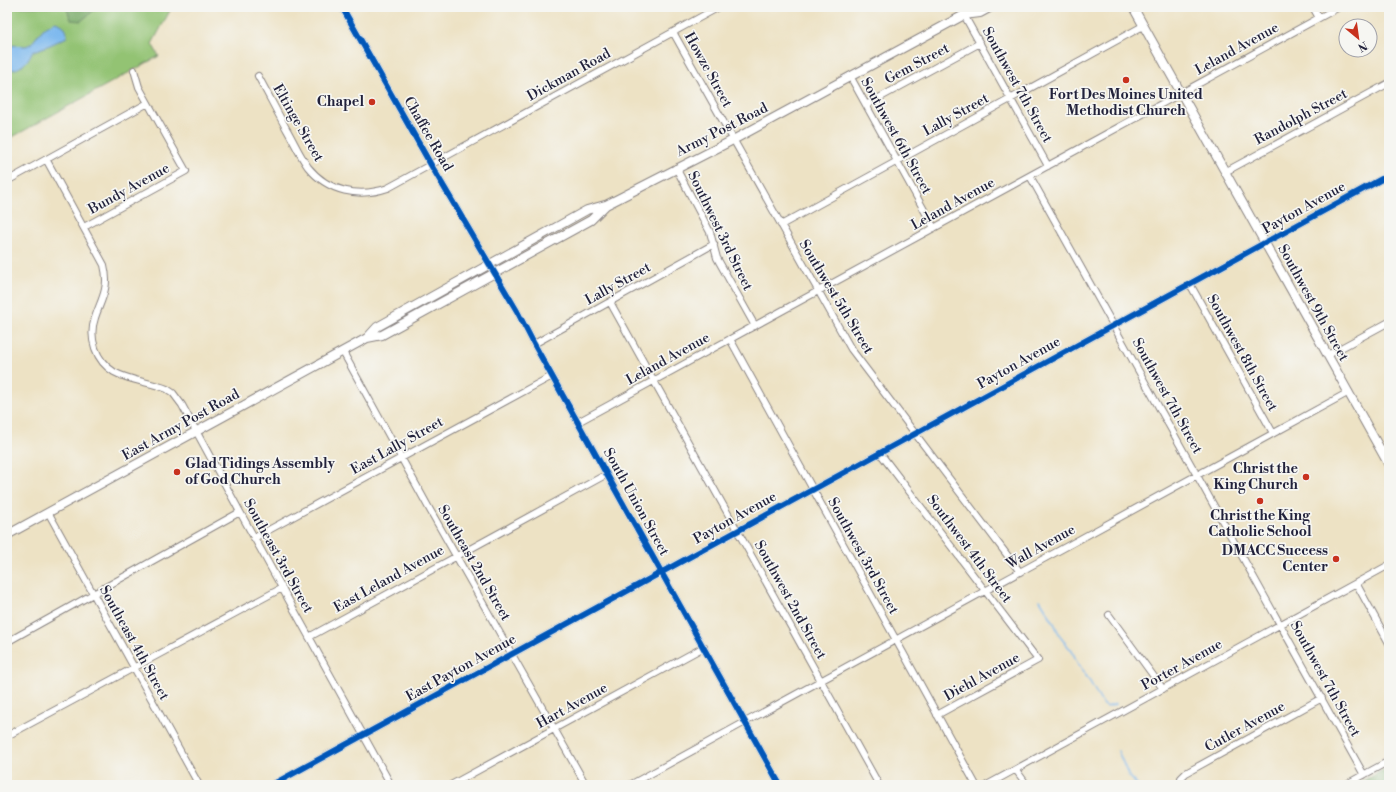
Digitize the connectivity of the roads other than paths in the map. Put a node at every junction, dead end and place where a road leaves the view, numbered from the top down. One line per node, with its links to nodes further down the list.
1 (342, 7): 24 (street, Chaffee Road)
2 (719, 7): 11 (street, Dickman Road)
3 (972, 7): 8 (main road, Army Post Road)
4 (991, 7): 8 (main road, Army Post Road)
5 (1133, 7): 10 (main road, Southwest 9th Street)
6 (1313, 7): 9 (street)
7 (1339, 7): 9 (street, Leland Avenue)
8 (964, 15): 12 (street, Southwest 7th Street); 15 (main road, Army Post Road)
9 (1319, 18): 17 (street, Leland Avenue)
10 (1143, 26): 17 (main road, Southwest 9th Street); 18 (street, Lally Street)
11 (673, 32): 21 (street, Howze Street); 24 (street, Dickman Road)
12 (980, 43): 18 (street, Southwest 7th Street); 20 (street, Gem Street)
13 (134, 70): 19 (street)
14 (258, 76): 24 (street, Eltinge Street)
15 (850, 76): 20 (street, Southwest 6th Street); 21 (main road, Army Post Road)
16 (1389, 83): 27 (street, Randolph Street)
17 (1181, 94): 25 (street, Leland Avenue); 27 (main road, Southwest 9th Street)
18 (1011, 99): 23 (street, Lally Street); 25 (street, Southwest 7th Street)
19 (148, 103): 22 (street); 33 (street, Bundy Avenue)
20 (866, 105): 23 (street, Southwest 6th Street)
21 (733, 140): 26 (main road, Army Post Road); 32 (street, Southwest 5th Street)
22 (46, 159): 30 (street); 33 (street, Southeast 3rd Street)
23 (897, 161): 32 (street, Lally Street); 34 (street, Southwest 6th Street)
24 (430, 165): 37 (street, Chaffee Road)
25 (1048, 166): 29 (street, Leland Avenue)
26 (676, 168): 31 (main road, Army Post Road); 36 (street, Southwest 3rd Street)
27 (1225, 172): 35 (main road, Southwest 9th Street)
28 (1389, 175): 35 (street, Payton Avenue)
29 (1030, 176): 34 (street, Leland Avenue); 43 (street, Southwest 7th Street)
30 (7, 181)
31 (606, 205): 37 (main road, East Army Post Road); 38 (main road, Army Post Road)
32 (781, 225): 40 (street, Southwest 5th Street)
33 (84, 227): 54 (street, Southeast 3rd Street)
34 (934, 228): 40 (street, Leland Avenue)
35 (1265, 243): 39 (street, Payton Avenue); 49 (main road, Southwest 9th Street)
36 (714, 244): 41 (street, Lally Street); 44 (street, Southwest 3rd Street)
37 (489, 264): 38 (street, Chaffee Road); 45 (main road, East Army Post Road)
38 (494, 273): 45 (main road, East Army Post Road); 47 (street, South Union Street)
39 (1190, 284): 43 (street, Payton Avenue); 55 (street, Southwest 8th Street)
40 (818, 292): 44 (street, Leland Avenue); 56 (street, Southwest 5th Street)
41 (610, 302): 47 (street, Lally Street); 51 (street, Southwest 2nd Street)
42 (1389, 322): 49 (street)
43 (1114, 325): 56 (street, Payton Avenue); 61 (street, Southwest 7th Street)
44 (755, 326): 46 (street, Leland Avenue)
45 (367, 338): 48 (main road, East Army Post Road)
46 (730, 339): 51 (street, Leland Avenue); 62 (street, Southwest 3rd Street)
47 (534, 344): 50 (street, South Union Street)
48 (343, 352): 54 (main road, East Army Post Road); 58 (street, Southeast 2nd Street)
49 (1328, 355): 52 (main road, Southwest 9th Street)
50 (552, 376): 53 (street, South Union Street); 58 (street, East Lally Street)
51 (654, 381): 53 (street, Leland Avenue); 65 (street, Southwest 2nd Street)
52 (1349, 392): 55 (street, Wall Avenue); 59 (main road, Southwest 9th Street)
53 (578, 422): 60 (street, South Union Street)
54 (197, 431): 63 (main road, East Army Post Road); 64 (street, Southeast 3rd Street)
55 (1274, 433): 61 (street, Wall Avenue)
56 (915, 434): 57 (street, Payton Avenue); 71 (street, Southwest 5th Street)
57 (880, 453): 62 (street, Payton Avenue); 74 (street, Southwest 4th Street)
58 (400, 458): 67 (street, East Lally Street); 68 (street, Southeast 2nd Street)
59 (1389, 465)
60 (607, 474): 68 (street, East Leland Avenue); 70 (street, South Union Street)
61 (1197, 475): 71 (street, Wall Avenue); 77 (street, Southwest 7th Street)
62 (813, 490): 65 (street, Payton Avenue); 79 (street, Southwest 3rd Street)
63 (48, 512): 66 (main road, East Army Post Road); 75 (street, Southeast 4th Street)
64 (240, 512): 67 (street, Southeast 3rd Street); 75 (street)
65 (737, 531): 70 (street, Payton Avenue); 86 (street, Southwest 2nd Street)
66 (7, 535)
67 (254, 538): 73 (street, Southeast 3rd Street)
68 (456, 556): 78 (street, East Leland Avenue); 83 (street, Southeast 2nd Street)
69 (1389, 565): 72 (street, Porter Avenue)
70 (661, 572): 82 (street, South Union Street); 83 (street, East Payton Avenue)
71 (1020, 572): 74 (street, Wall Avenue)
72 (1356, 583): 77 (street, Porter Avenue); 81 (street)
73 (282, 588): 78 (street, Southeast 3rd Street); 85 (street)
74 (985, 591): 79 (street, Wall Avenue); 84 (street, Southwest 4th Street)
75 (93, 594): 80 (street); 85 (street, Southeast 4th Street)
76 (1109, 616): 87 (street)
77 (1281, 624): 87 (street, Porter Avenue); 88 (street, Southwest 7th Street)
78 (309, 637): 92 (street, Southeast 3rd Street)
79 (896, 640): 86 (street, Wall Avenue); 89 (street, Southwest 3rd Street)
80 (7, 642)
81 (1389, 643)
82 (704, 647): 90 (street, South Union Street); 91 (street, Hart Avenue)
83 (512, 654): 91 (street, Southeast 2nd Street); 92 (street, East Payton Avenue)
84 (1038, 660): 89 (street, Diehl Avenue)
85 (134, 668): 93 (street); 97 (street, Southeast 4th Street)
86 (821, 681): 90 (street, Wall Avenue); 104 (street, Southwest 2nd Street)
87 (1163, 689): 95 (street, Porter Avenue)
88 (1322, 698): 96 (street, Southwest 7th Street); 108 (street, Cutler Avenue)
89 (937, 715): 105 (street, Southwest 3rd Street)
90 (745, 722): 102 (street, Wall Avenue); 103 (street, South Union Street)
91 (555, 729): 100 (street, Hart Avenue); 101 (street, Southeast 2nd Street)
92 (363, 735): 98 (street, East Payton Avenue); 99 (street, Southeast 3rd Street)
93 (7, 736)
94 (1389, 761): 96 (street)
95 (1016, 770): 106 (street, Porter Avenue); 107 (street)
96 (1364, 774): 109 (street)
97 (199, 785)
98 (272, 785)
99 (391, 785)
100 (451, 785)
101 (586, 785)
102 (630, 785)
103 (780, 785)
104 (879, 785)
105 (976, 785)
106 (987, 785)
107 (1027, 785)
108 (1183, 785)
109 (1345, 785)

